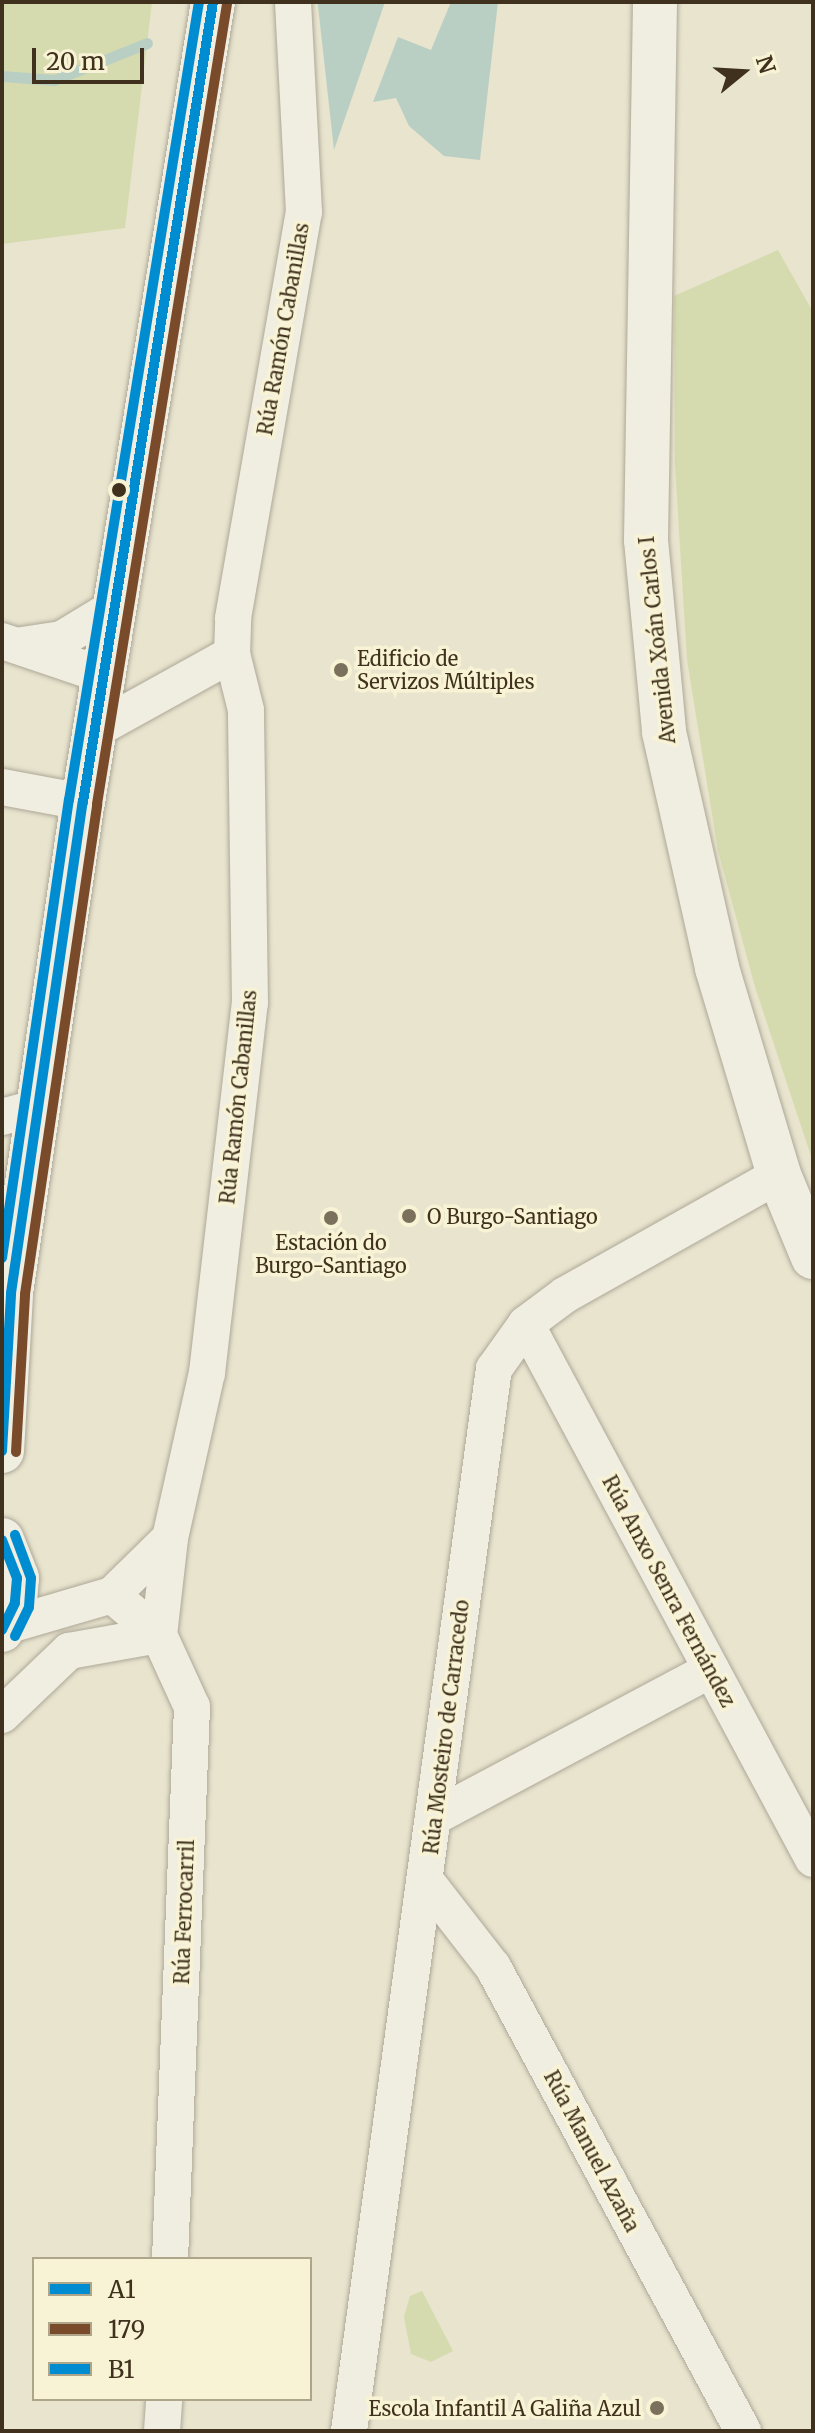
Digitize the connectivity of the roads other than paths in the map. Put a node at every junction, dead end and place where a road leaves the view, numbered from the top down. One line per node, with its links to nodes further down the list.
1 (213, 2): 4 (main road)
2 (293, 2): 6 (street, Rúa Ramón Cabanillas)
3 (655, 2): 12 (main road, Avenida Xoán Carlos I)
4 (118, 605): 5 (street); 7 (main road)
5 (11, 643): 7 (street)
6 (232, 654): 8 (street); 17 (street, Rúa Ramón Cabanillas)
7 (106, 676): 8 (main road)
8 (95, 730): 10 (main road)
9 (2, 787): 10 (street)
10 (83, 802): 11 (main road)
11 (21, 1112): 14 (main road)
12 (779, 1175): 13 (main road, Avenida Xoán Carlos I); 15 (street, Rúa Mosteiro de Carracedo)
13 (813, 1257)
14 (6, 1305): 16 (main road)
15 (526, 1324): 22 (street, Rúa Anxo Senra Fernández); 24 (street, Rúa Mosteiro de Carracedo)
16 (2, 1451)
17 (170, 1538): 19 (street); 21 (street, Rúa Ramón Cabanillas)
18 (2, 1540): 20 (main road)
19 (112, 1595): 20 (street); 21 (street, Rúa Ferrocarril)
20 (4, 1628)
21 (159, 1635): 23 (street); 27 (street, Rúa Ferrocarril)
22 (711, 1670): 24 (street); 25 (street, Rúa Anxo Senra Fernández)
23 (2, 1715)
24 (434, 1817): 26 (street, Rúa Mosteiro de Carracedo)
25 (813, 1859)
26 (426, 1881): 30 (street, Rúa Mosteiro de Carracedo); 31 (street, Rúa Manuel Azaña)
27 (170, 2257)
28 (164, 2401): 29 (street)
29 (162, 2431)
30 (349, 2431)
31 (743, 2431)

